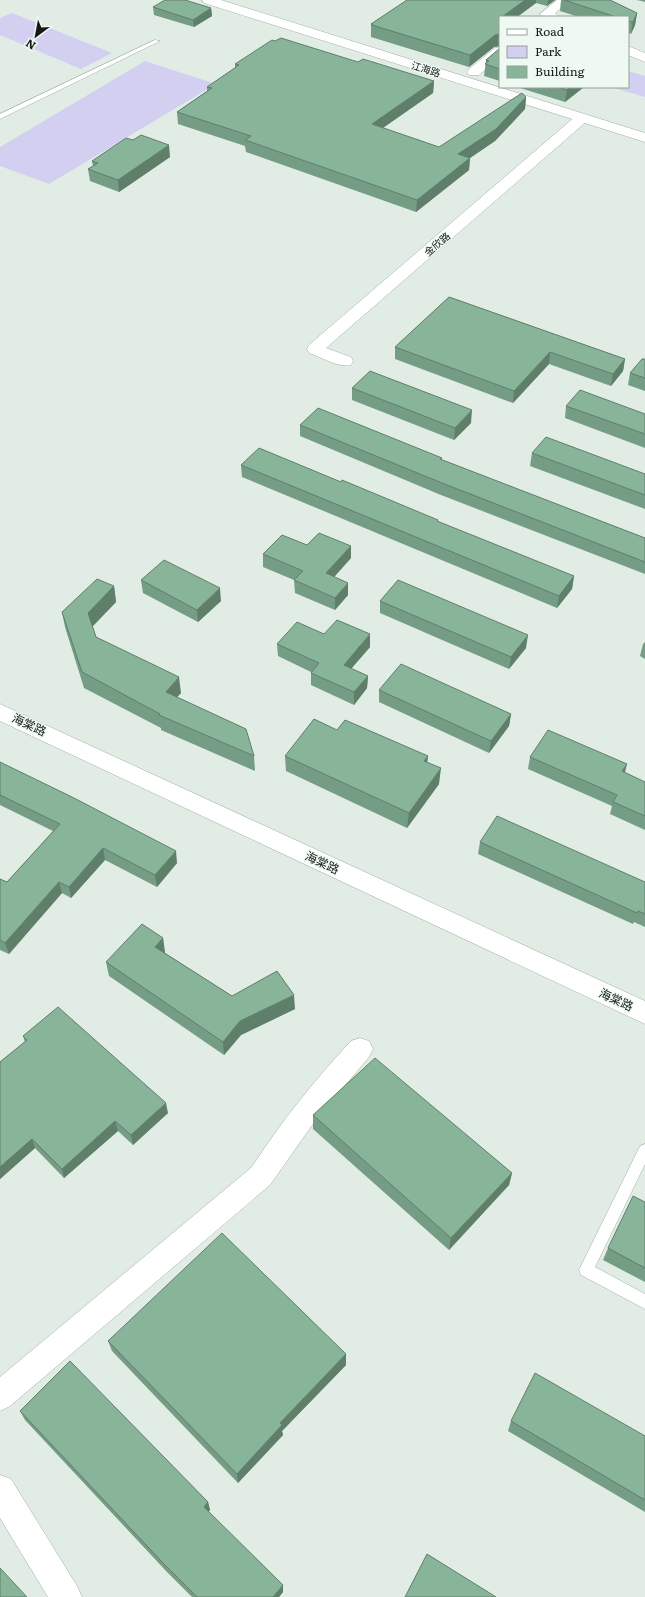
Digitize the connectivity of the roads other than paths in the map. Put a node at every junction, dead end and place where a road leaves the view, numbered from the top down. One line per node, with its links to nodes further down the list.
1 (208, 0): 10 (street, 江海路)
2 (565, 0): 3 (street)
3 (547, 16)
4 (157, 42): 9 (lane)
5 (629, 50): 7 (street)
6 (499, 52): 8 (street)
7 (645, 58)
8 (474, 72)
9 (0, 117)
10 (582, 118): 11 (street, 江海路); 12 (street, 金欣路)
11 (645, 138)
12 (345, 361)
13 (0, 712): 14 (street, 海棠路)
14 (645, 1013)
15 (360, 1049): 18 (street)
16 (645, 1150): 17 (lane)
17 (645, 1302)
18 (0, 1396)
19 (0, 1490): 20 (street)
20 (66, 1597)

